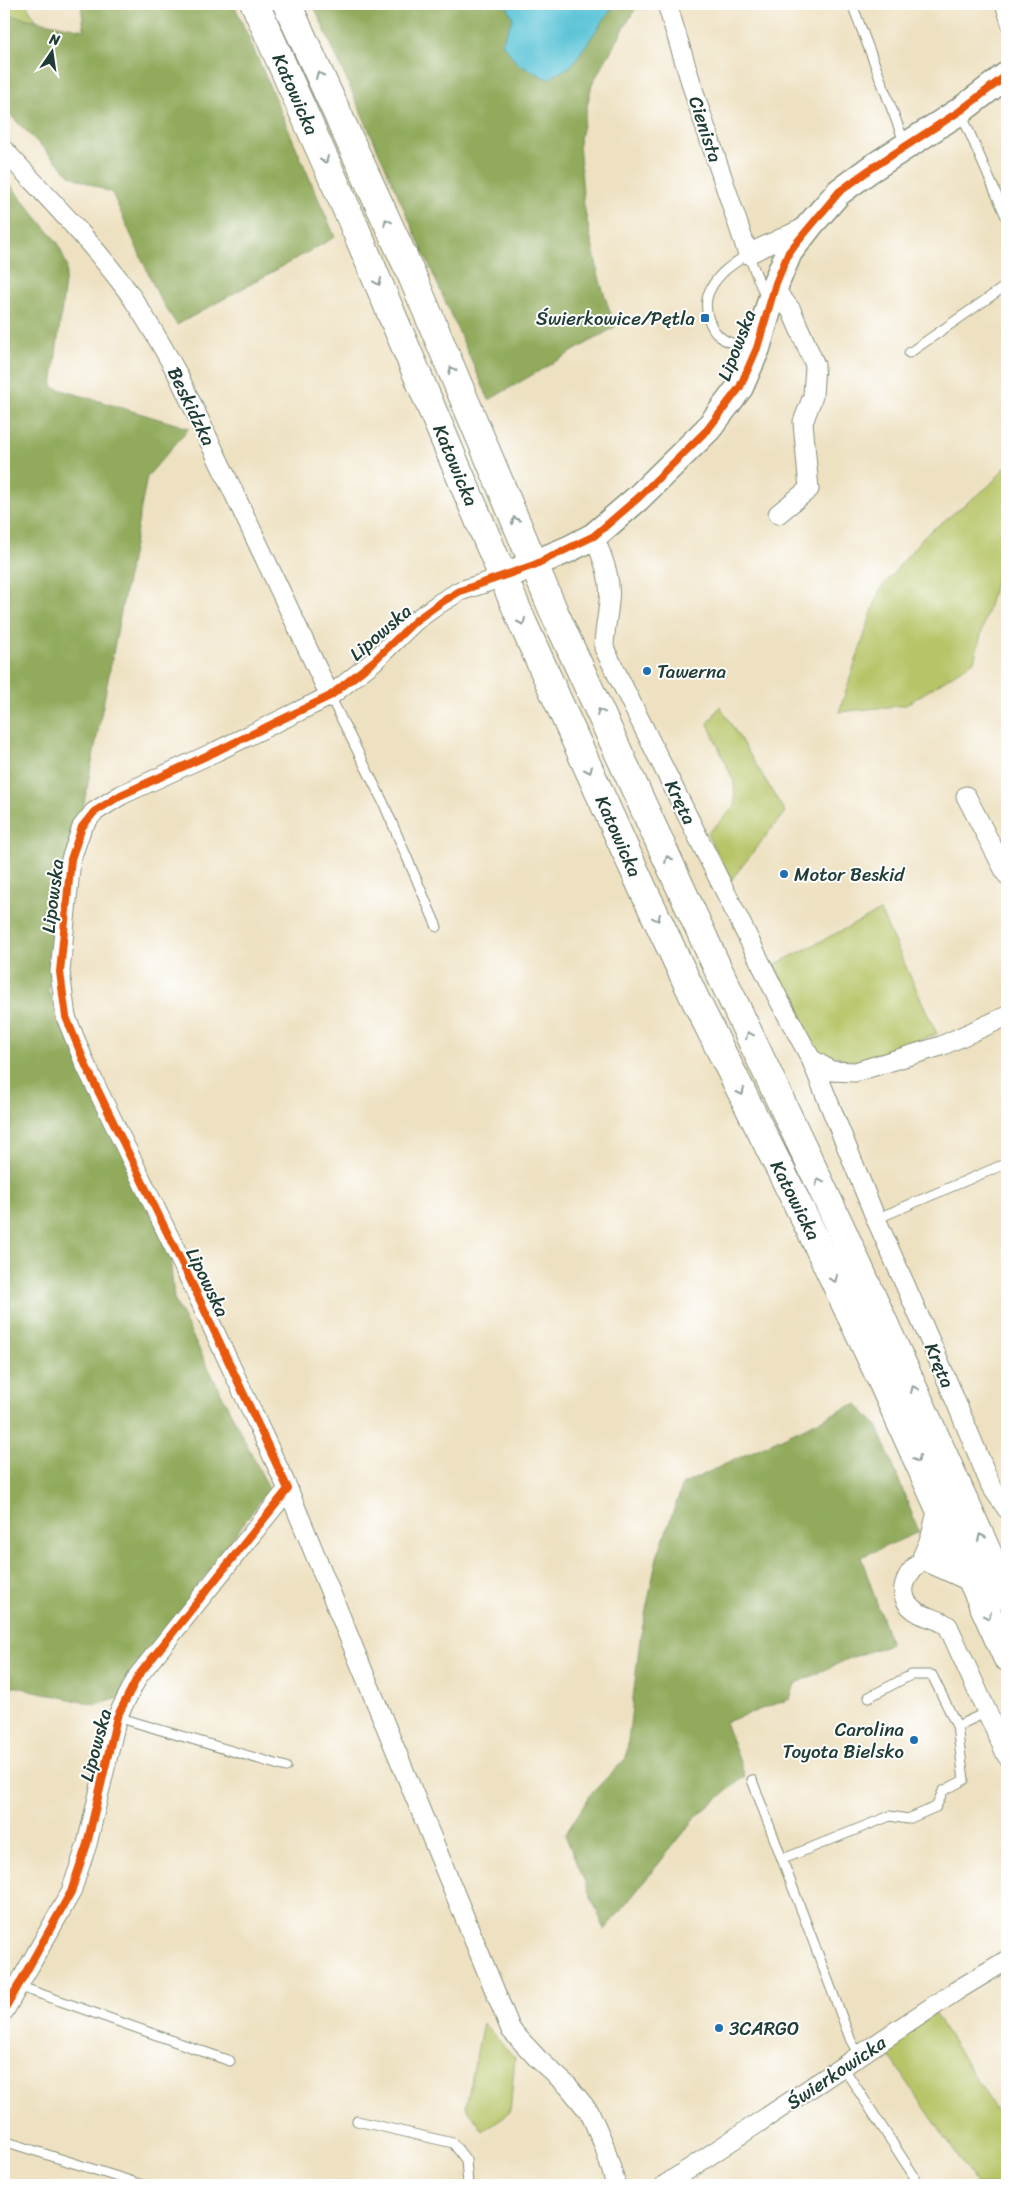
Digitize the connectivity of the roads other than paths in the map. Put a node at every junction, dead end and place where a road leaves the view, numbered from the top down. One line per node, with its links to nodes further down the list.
1 (256, 4): 20 (main road, Katowicka, one-way to 20)
2 (287, 4): 19 (main road, Katowicka, one-way to 2)
3 (667, 4): 13 (street, Cienista)
4 (852, 4): 9 (lane)
5 (1000, 4): 6 (lane)
6 (1007, 26)
7 (1007, 74): 8 (street, Lipowska)
8 (960, 111): 9 (street, Lipowska); 11 (lane)
9 (905, 146): 12 (street, Lipowska)
10 (4, 150): 21 (street, Beskidzka)
11 (1007, 219)
12 (810, 225): 13 (street); 15 (street, Lipowska)
13 (748, 254): 15 (lane); 15 (lane)
14 (1007, 285): 16 (lane)
15 (772, 298): 17 (street, Lipowska); 18 (street, Lipowska)
16 (909, 353)
17 (778, 514)
18 (594, 536): 19 (street, Lipowska); 26 (street, Kręta)
19 (534, 565): 20 (street, Lipowska); 34 (main road, Katowicka, one-way to 19)
20 (503, 577): 21 (street, Lipowska); 31 (main road, Katowicka, one-way to 31)
21 (330, 696): 24 (lane); 29 (street, Lipowska)
22 (966, 796): 23 (street)
23 (1007, 876)
24 (438, 927)
25 (1007, 1016): 26 (street)
26 (811, 1059): 28 (street, Kręta)
27 (1007, 1163): 28 (lane)
28 (876, 1219): 30 (street, Kręta)
29 (288, 1489): 38 (street, Lipowska); 55 (street)
30 (1007, 1509)
31 (941, 1514): 32 (main road); 33 (main road, Katowicka)
32 (927, 1557): 33 (main road); 37 (street)
33 (969, 1576): 35 (main road, Katowicka, one-way to 35)
34 (1007, 1596)
35 (1007, 1657)
36 (869, 1696): 39 (lane)
37 (987, 1712): 39 (lane); 40 (street)
38 (117, 1717): 41 (lane); 45 (street, Lipowska)
39 (957, 1726): 43 (lane)
40 (1007, 1756)
41 (286, 1767)
42 (752, 1780): 43 (lane)
43 (783, 1859): 47 (lane)
44 (1007, 1960): 47 (street, Świerkowicka)
45 (18, 1986): 46 (street, Lipowska); 48 (lane)
46 (4, 2011)
47 (860, 2056): 49 (street, Świerkowicka)
48 (230, 2061)
49 (843, 2068): 52 (lane); 56 (street, Świerkowicka)
50 (357, 2120): 54 (lane)
51 (4, 2141): 53 (lane)
52 (914, 2176)
53 (143, 2185)
54 (468, 2185)
55 (616, 2185)
56 (665, 2185)

